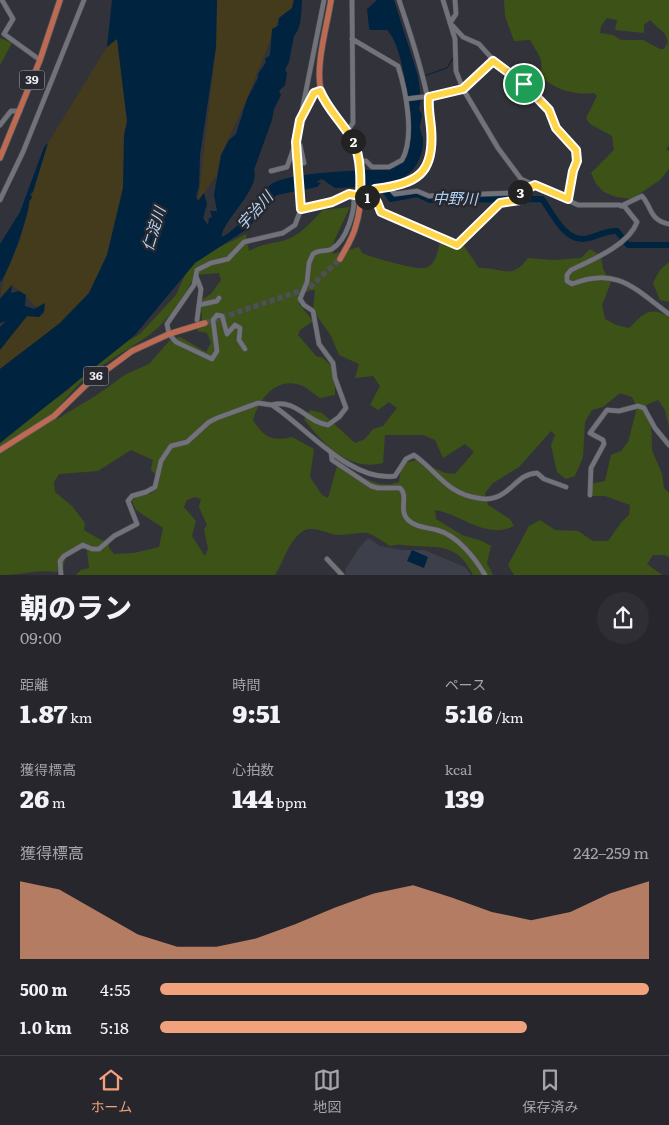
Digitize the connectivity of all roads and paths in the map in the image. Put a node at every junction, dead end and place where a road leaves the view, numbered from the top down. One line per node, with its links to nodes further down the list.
1 (2, 0): 12 (street)
2 (60, 0): 12 (main road, 39)
3 (84, 0): 29 (street)
4 (324, 0): 19 (street)
5 (331, 0): 15 (main road)
6 (352, 0): 11 (street)
7 (399, 0): 16 (street)
8 (443, 0): 10 (street)
9 (455, 0): 10 (street)
10 (450, 23): 13 (street); 14 (street)
11 (352, 39): 17 (street); 21 (street)
12 (40, 60): 18 (main road, 39)
13 (493, 61): 14 (street); 34 (street)
14 (463, 89): 16 (street); 27 (street)
15 (320, 91): 19 (street); 21 (main road)
16 (428, 97): 17 (street); 28 (street)
17 (407, 99): 25 (street)
18 (20, 111): 20 (street); 23 (main road, 39)
19 (300, 120): 22 (street)
20 (0, 125)
21 (347, 131): 25 (main road)
22 (296, 142): 24 (street); 26 (street); 37 (street)
23 (0, 158)
24 (304, 164)
25 (358, 164): 32 (main road)
26 (271, 171)
27 (535, 185): 30 (street); 34 (street)
28 (389, 187): 30 (street); 33 (street)
29 (6, 190): 31 (street); 35 (street)
30 (520, 192): 33 (street)
31 (0, 194)
32 (358, 194): 33 (street); 37 (street); 39 (main road); 48 (street)
33 (368, 197)
34 (568, 199): 36 (street)
35 (0, 200)
36 (621, 206): 38 (street); 43 (street)
37 (301, 209): 40 (street)
38 (669, 224)
39 (340, 259)
40 (196, 276): 42 (street); 46 (street)
41 (219, 298): 42 (street)
42 (199, 305): 44 (street)
43 (669, 314)
44 (197, 320)
45 (205, 323): 46 (main road, 36)
46 (169, 334): 47 (street); 50 (main road, 36)
47 (245, 349)
48 (272, 405): 51 (street); 55 (street)
49 (669, 445): 53 (street)
50 (0, 450)
51 (331, 452): 52 (street); 57 (street)
52 (566, 487)
53 (590, 495)
54 (327, 558): 56 (street)
55 (61, 575)
56 (342, 575)
57 (485, 575)

